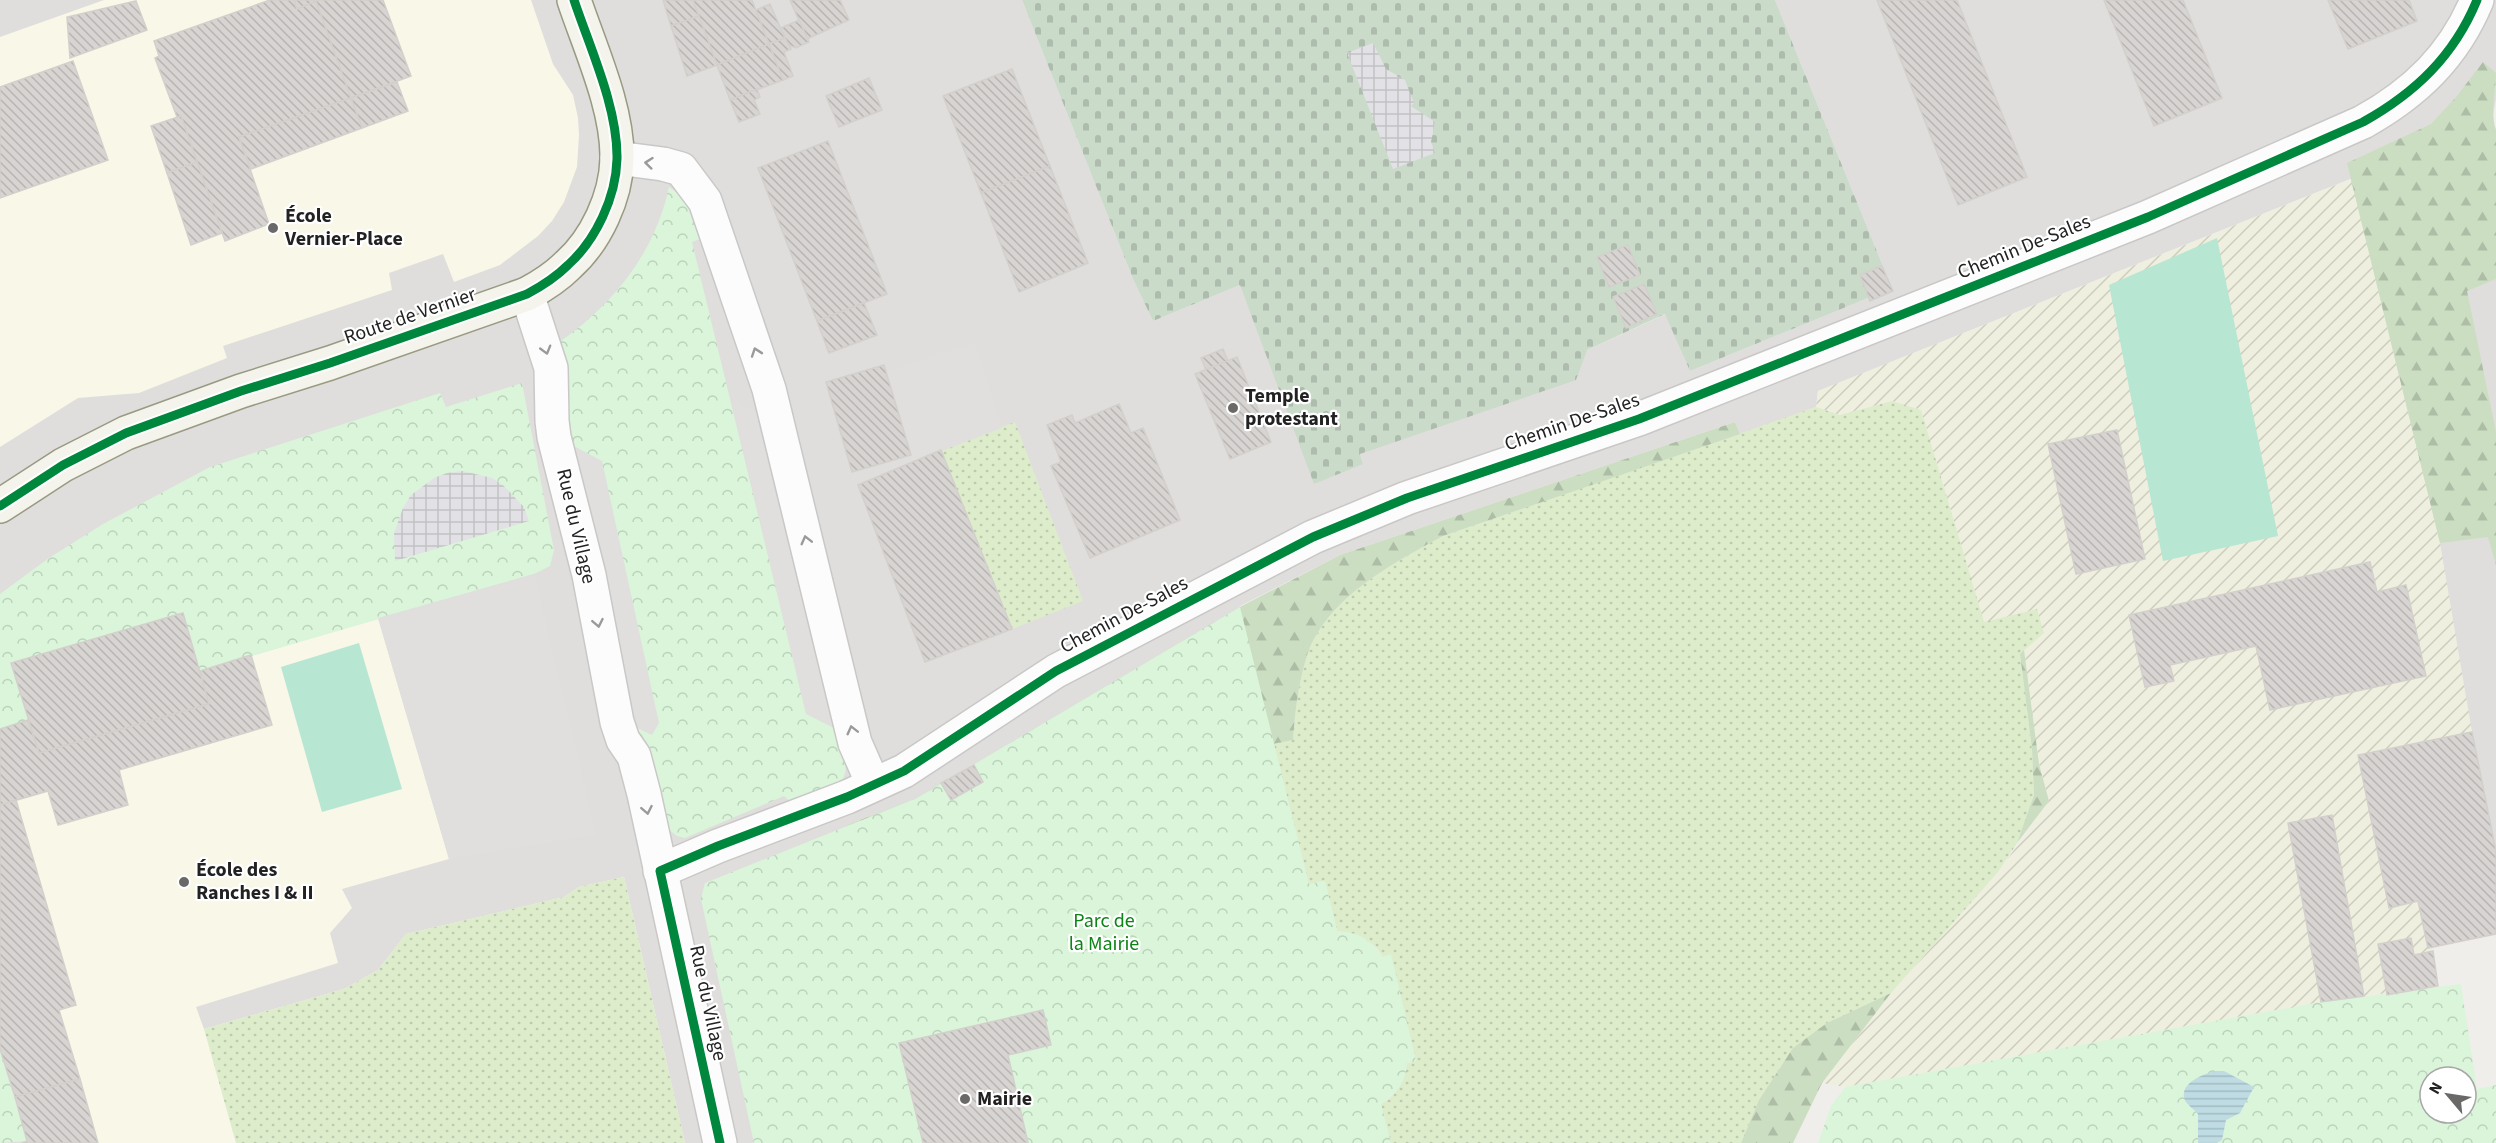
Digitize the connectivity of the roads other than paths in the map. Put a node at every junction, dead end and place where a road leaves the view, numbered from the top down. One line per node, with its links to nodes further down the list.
1 (574, 0): 3 (street, Route de Vernier)
2 (2477, 0): 6 (street, Chemin De-Sales)
3 (617, 158): 4 (street, Route de Vernier); 6 (street, one-way to 3)
4 (527, 294): 5 (street, Route de Vernier); 7 (street, Rue du Village, one-way to 7)
5 (0, 506)
6 (873, 784): 7 (street, Chemin De-Sales)
7 (660, 871): 8 (street, Rue du Village)
8 (720, 1143)

